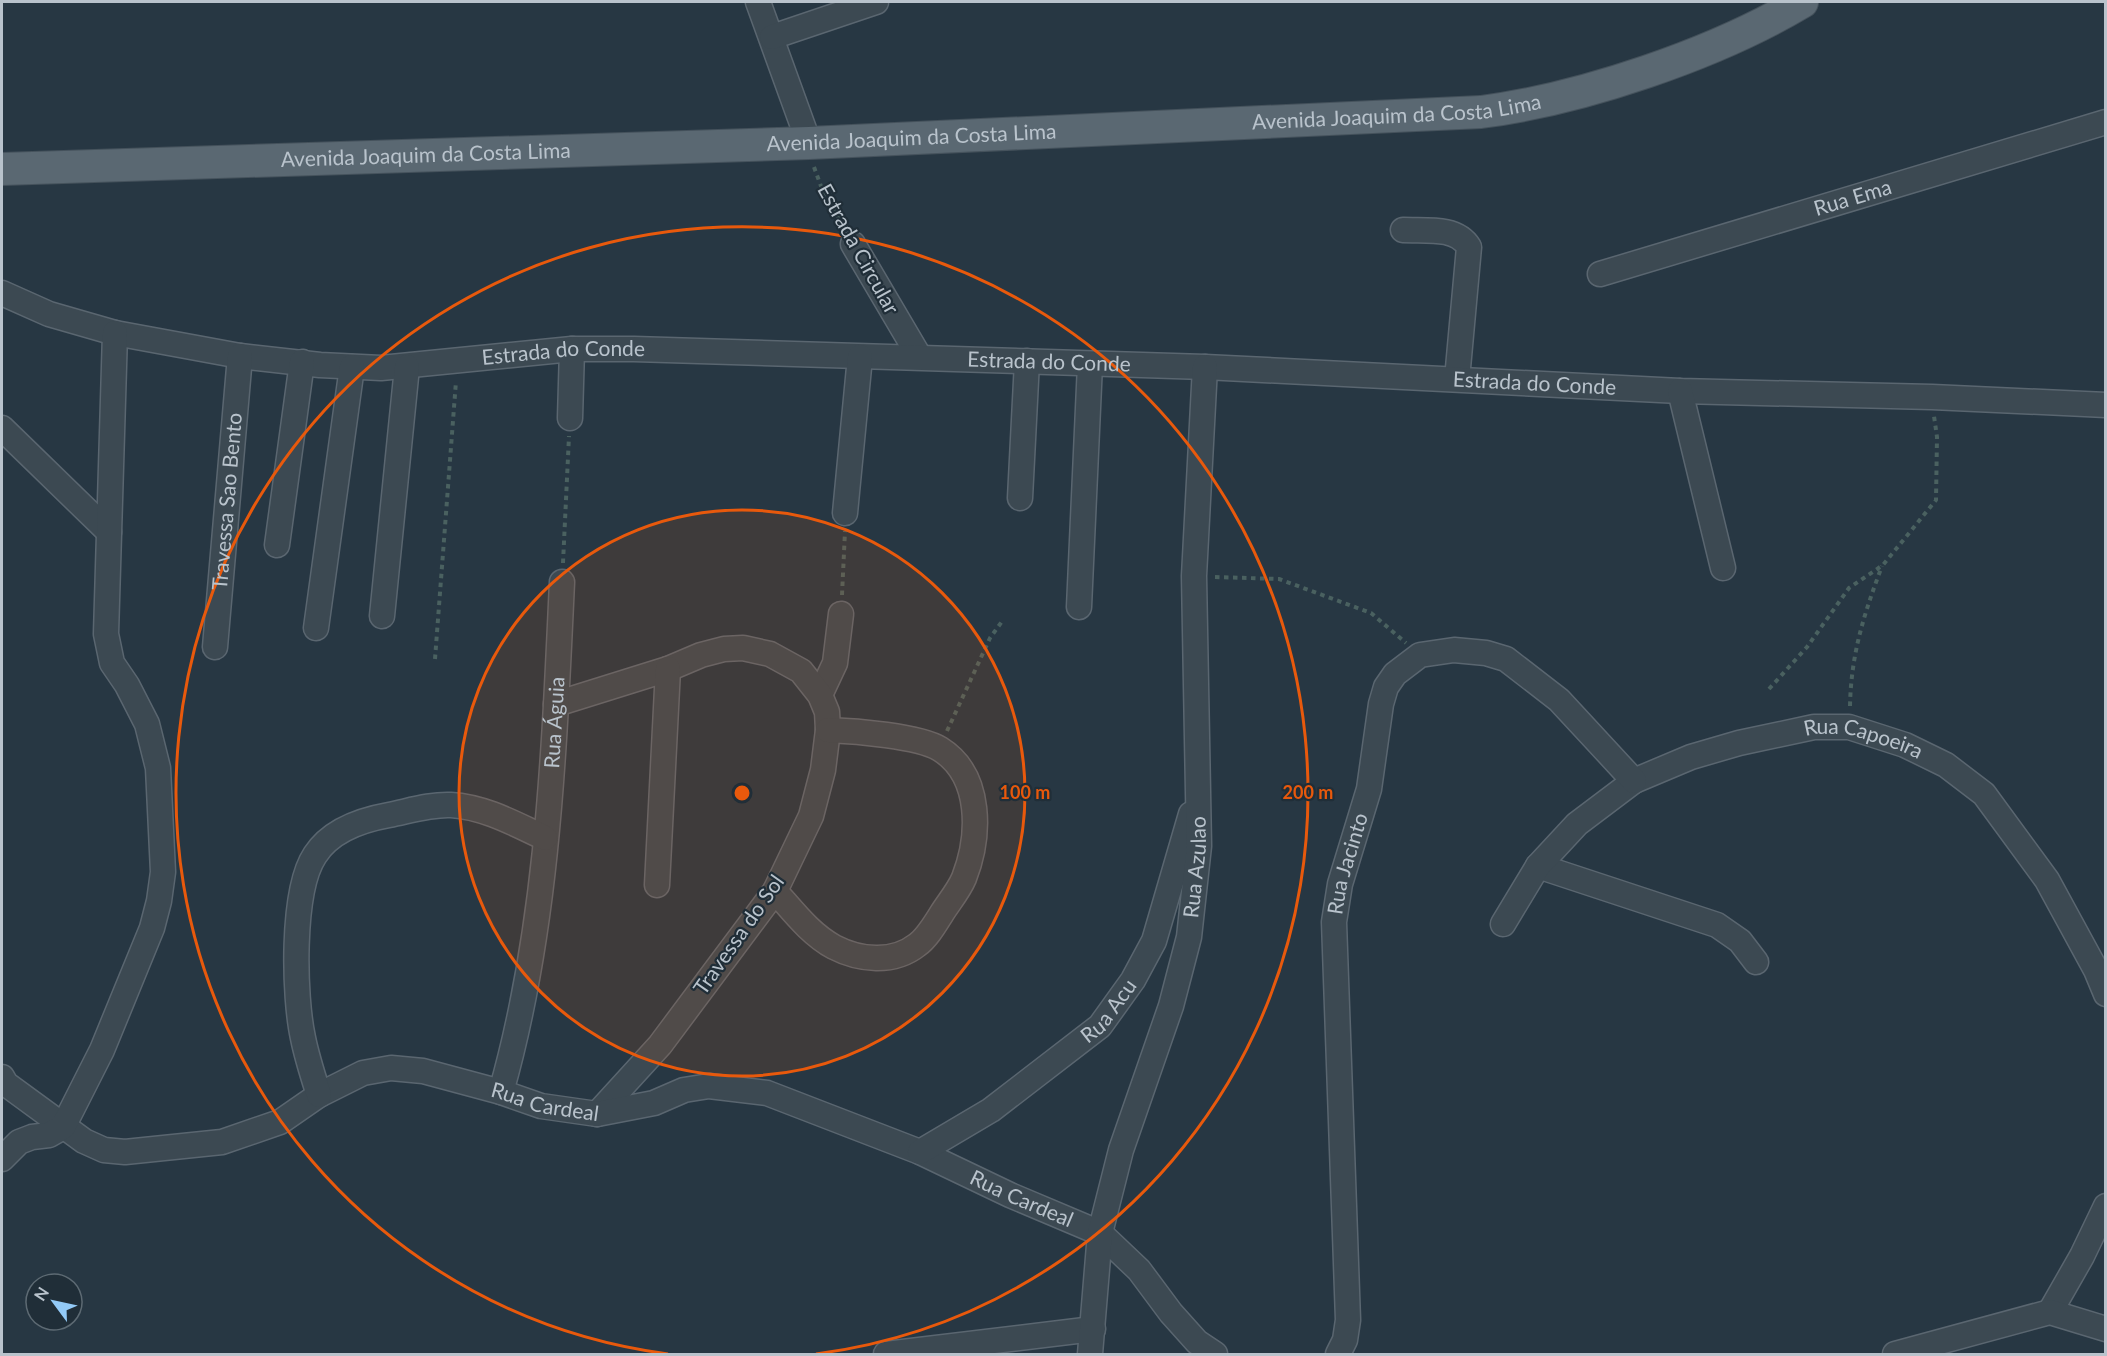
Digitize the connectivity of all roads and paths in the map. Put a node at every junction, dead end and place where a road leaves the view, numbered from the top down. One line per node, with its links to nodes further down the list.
1 (758, 2): 4 (street)
2 (876, 2): 4 (street)
3 (1802, 2): 6 (main road, Avenida Joaquim da Costa Lima)
4 (772, 37): 6 (street)
5 (2106, 122): 10 (street, Rua Ema)
6 (809, 143): 7 (main road, Avenida Joaquim da Costa Lima); 9 (path, Estrada Circular)
7 (2, 169)
8 (1403, 230): 24 (street)
9 (853, 244): 15 (street, Estrada Circular)
10 (1600, 274)
11 (2, 293): 12 (street, Estrada do Conde)
12 (115, 333): 14 (street, Estrada do Conde); 32 (street)
13 (572, 349): 16 (street, Estrada do Conde); 17 (street, Estrada do Conde); 28 (street)
14 (240, 356): 19 (street, Estrada do Conde); 43 (street, Travessa Sao Bento)
15 (919, 356): 16 (street, Estrada do Conde); 18 (street, Estrada do Conde)
16 (860, 357): 31 (street)
17 (458, 360): 22 (street, Estrada do Conde); 45 (path)
18 (1027, 361): 20 (street, Estrada do Conde); 30 (street)
19 (302, 362): 21 (street, Estrada do Conde); 33 (street)
20 (1090, 364): 23 (street, Estrada do Conde); 38 (street)
21 (352, 367): 22 (street, Estrada do Conde); 42 (street)
22 (407, 367): 40 (street)
23 (1204, 367): 24 (street, Estrada do Conde); 36 (street, Rua Azulao)
24 (1457, 379): 25 (street, Estrada do Conde)
25 (1680, 391): 26 (street, Estrada do Conde); 35 (street)
26 (1932, 397): 27 (street, Estrada do Conde); 34 (path)
27 (2106, 405)
28 (570, 418): 37 (path)
29 (2, 428): 32 (street)
30 (1020, 498)
31 (845, 513): 39 (path)
32 (109, 532): 66 (street)
33 (277, 545)
34 (1883, 565): 47 (path); 50 (path)
35 (1724, 568)
36 (1194, 576): 44 (path); 54 (street, Rua Azulao)
37 (562, 582): 49 (street, Rua Águia)
38 (1079, 607)
39 (841, 614): 48 (street)
40 (382, 616)
41 (1003, 620): 52 (path)
42 (316, 628)
43 (215, 647)
44 (1420, 655): 53 (street, Rua Jacinto); 77 (street, Rua Jacinto)
45 (435, 659)
46 (668, 669): 48 (street, Travessa do Sol); 49 (street, Travessa do Sol); 57 (street)
47 (1769, 689)
48 (820, 695): 51 (street, Travessa do Sol)
49 (556, 704): 55 (street, Rua Águia)
50 (1849, 727): 53 (street, Rua Capoeira); 61 (street, Rua Capoeira)
51 (828, 730): 52 (street); 58 (street, Travessa do Sol)
52 (939, 748): 58 (street)
53 (1634, 781): 56 (street, Rua Capoeira)
54 (1197, 793): 67 (street, Rua Acu); 70 (street, Rua Azulao)
55 (545, 838): 63 (street, Rua Águia); 64 (street)
56 (1538, 866): 59 (street, Rua Capoeira); 60 (street)
57 (657, 885)
58 (775, 891): 65 (street, Travessa do Sol)
59 (1503, 924)
60 (1756, 962)
61 (2106, 994)
62 (2, 1077): 66 (street, Rua Cardeal)
63 (501, 1092): 64 (street, Rua Cardeal); 65 (street, Rua Cardeal)
64 (319, 1095): 66 (street, Rua Cardeal)
65 (597, 1114): 67 (street, Rua Cardeal)
66 (63, 1127): 68 (street)
67 (920, 1152): 70 (street, Rua Cardeal)
68 (2, 1159)
69 (2106, 1206): 71 (street)
70 (1100, 1233): 72 (street, Rua Azulao); 76 (street)
71 (2050, 1312): 73 (street); 78 (street)
72 (1092, 1329): 74 (street); 75 (street, Rua Azulao)
73 (2106, 1329)
74 (886, 1354)
75 (1090, 1354)
76 (1215, 1354)
77 (1338, 1354)
78 (1895, 1354)

